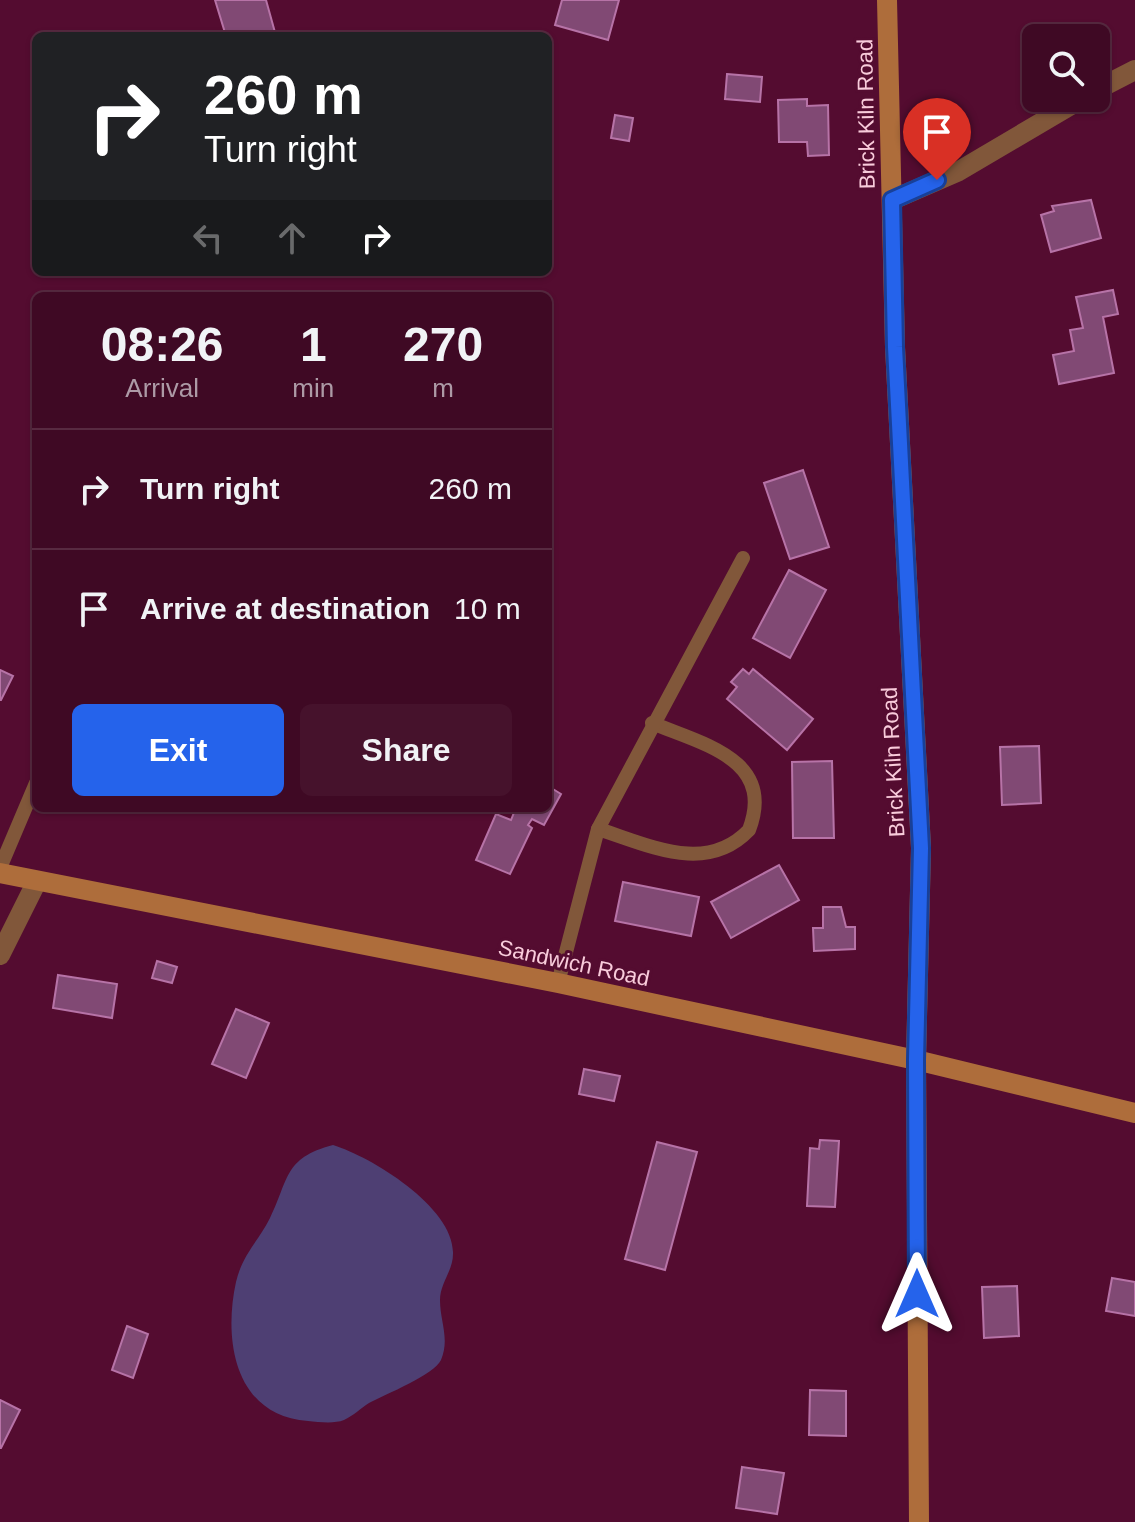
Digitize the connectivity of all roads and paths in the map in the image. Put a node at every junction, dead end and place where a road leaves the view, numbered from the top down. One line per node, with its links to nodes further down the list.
1 (887, 0): 5 (main road, Brick Kiln Road)
2 (1135, 70): 3 (street)
3 (1110, 83)
4 (1059, 112): 5 (street)
5 (892, 200): 14 (main road, Brick Kiln Road)
6 (743, 558): 7 (lane)
7 (652, 723): 9 (lane); 9 (lane)
8 (32, 793): 10 (lane)
9 (598, 829): 13 (lane)
10 (0, 871): 11 (main road, Sandwich Road)
11 (37, 881): 12 (street); 13 (main road, Sandwich Road)
12 (0, 955)
13 (558, 983): 14 (main road, Sandwich Road)
14 (916, 1060): 15 (main road, Sandwich Road); 16 (main road, Brick Kiln Road)
15 (1135, 1113)
16 (919, 1522)

